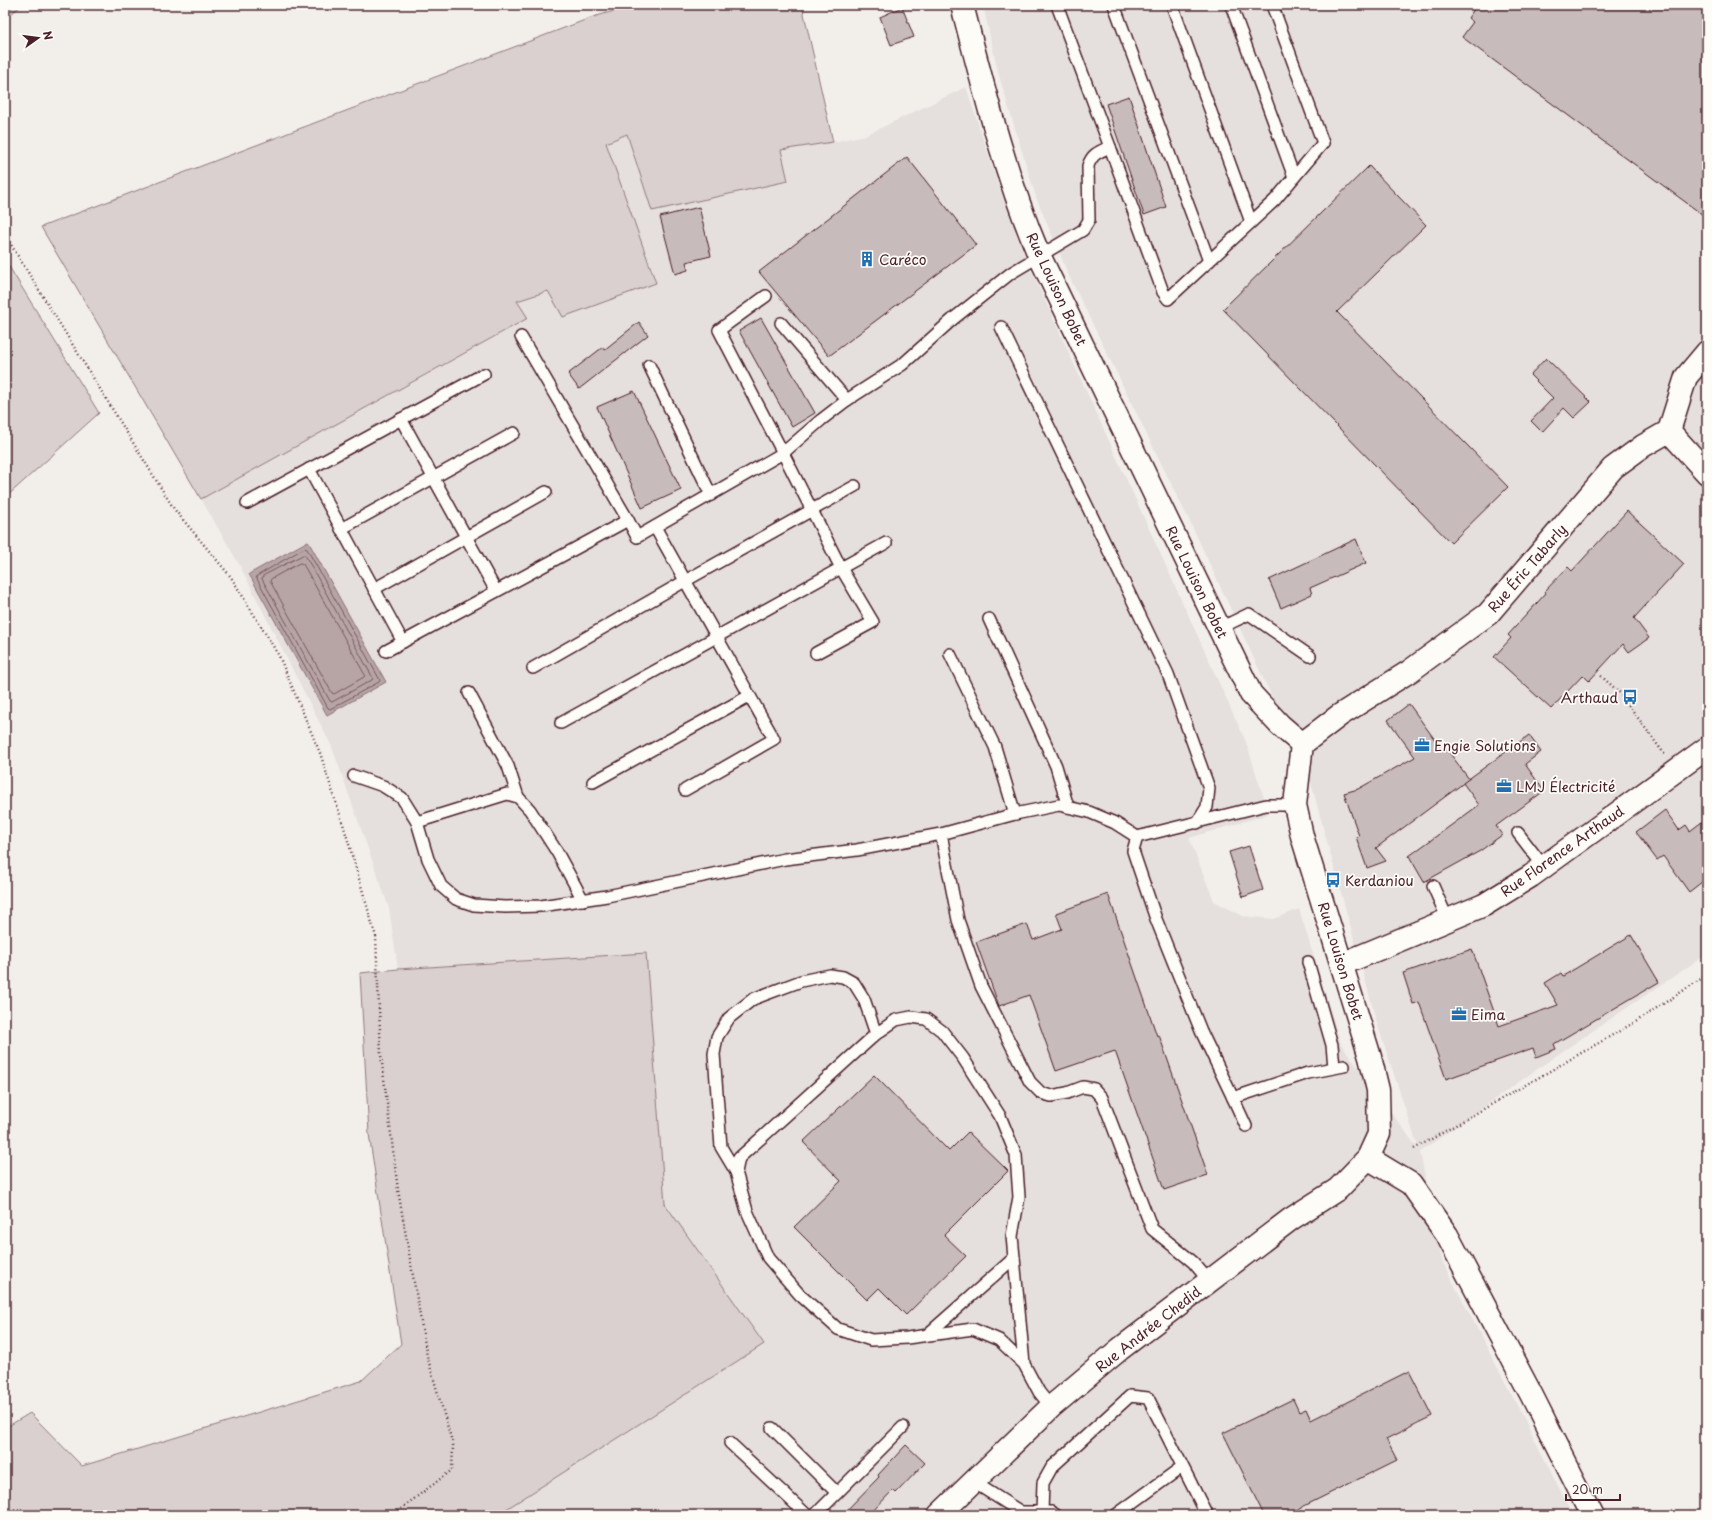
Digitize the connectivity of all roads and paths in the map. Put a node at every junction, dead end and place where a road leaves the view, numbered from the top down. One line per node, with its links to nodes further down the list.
1 (962, 5): 11 (street, Rue Louison Bobet)
2 (1057, 5): 7 (lane)
3 (1114, 5): 12 (lane)
4 (1172, 5): 9 (lane)
5 (1231, 5): 8 (lane)
6 (1272, 5): 8 (lane)
7 (1110, 147): 11 (lane); 12 (lane)
8 (1294, 177): 9 (lane)
9 (1251, 222): 12 (lane)
10 (5, 235): 95 (path)
11 (1039, 255): 20 (lane); 43 (street, Rue Louison Bobet)
12 (1209, 261)
13 (766, 296): 24 (lane)
14 (781, 323): 20 (lane)
15 (1001, 327): 66 (lane)
16 (521, 337): 33 (lane)
17 (1707, 352): 22 (street)
18 (649, 365): 30 (lane)
19 (484, 374): 21 (lane)
20 (847, 400): 24 (lane)
21 (401, 419): 25 (lane); 27 (lane)
22 (1669, 431): 26 (street); 55 (street, Rue Éric Tabarly)
23 (514, 433): 27 (lane)
24 (783, 453): 30 (lane); 32 (lane)
25 (309, 469): 31 (lane); 35 (lane)
26 (1707, 473)
27 (434, 478): 35 (lane); 36 (lane)
28 (855, 486): 32 (lane)
29 (546, 492): 36 (lane)
30 (711, 494): 34 (lane)
31 (246, 503)
32 (812, 510): 38 (lane); 39 (lane)
33 (628, 520): 34 (lane); 41 (lane)
34 (655, 527): 39 (lane)
35 (341, 529): 40 (lane)
36 (466, 537): 40 (lane); 41 (lane)
37 (886, 543): 38 (lane)
38 (841, 568): 44 (lane); 47 (lane)
39 (685, 581): 44 (lane); 50 (lane)
40 (374, 589): 45 (lane)
41 (496, 591): 45 (lane)
42 (988, 619): 63 (lane)
43 (1220, 628): 49 (lane); 55 (street, Rue Louison Bobet)
44 (717, 638): 53 (lane); 54 (lane)
45 (403, 642): 46 (lane)
46 (386, 651)
47 (816, 653)
48 (950, 654): 64 (lane)
49 (1310, 656)
50 (533, 668)
51 (1601, 676): 57 (path)
52 (469, 693): 61 (lane)
53 (749, 696): 59 (lane); 60 (lane)
54 (561, 723)
55 (1302, 744): 62 (street, Rue Louison Bobet)
56 (1707, 748): 70 (street, Rue Florence Arthaud)
57 (1668, 758)
58 (354, 776): 65 (lane)
59 (593, 782)
60 (685, 790)
61 (518, 797): 65 (lane); 72 (lane)
62 (1295, 806): 66 (lane); 75 (street, Rue Louison Bobet)
63 (1068, 807): 64 (lane); 69 (lane)
64 (1015, 814): 68 (lane)
65 (417, 822): 72 (lane)
66 (1197, 823): 69 (lane)
67 (1518, 833): 70 (lane)
68 (941, 834): 72 (lane); 84 (lane)
69 (1137, 837): 78 (lane)
70 (1544, 867): 73 (street, Rue Florence Arthaud)
71 (1433, 886): 73 (lane)
72 (583, 900)
73 (1448, 920): 75 (street, Rue Florence Arthaud)
74 (1308, 962): 78 (lane)
75 (1342, 964): 81 (street, Rue Louison Bobet)
76 (1707, 975): 80 (path)
77 (876, 1034): 82 (lane); 82 (lane); 83 (lane)
78 (1233, 1098): 79 (lane)
79 (1246, 1126)
80 (1414, 1149)
81 (1368, 1158): 84 (street, Rue Andrée Chedid); 102 (street)
82 (736, 1172): 85 (lane)
83 (1014, 1258): 85 (lane); 86 (lane)
84 (1209, 1281): 87 (street, Rue Andrée Chedid)
85 (928, 1334): 86 (lane)
86 (1024, 1364): 87 (lane)
87 (1051, 1407): 92 (street, Rue Andrée Chedid)
88 (904, 1427): 93 (lane)
89 (772, 1428): 93 (lane)
90 (730, 1443): 96 (lane)
91 (1182, 1467): 94 (lane); 100 (lane); 101 (lane)
92 (972, 1481): 94 (lane); 98 (street, Rue Andrée Chedid)
93 (837, 1493): 97 (lane)
94 (1042, 1512): 99 (lane)
95 (396, 1515)
96 (807, 1515)
97 (815, 1515)
98 (939, 1515)
99 (1056, 1515)
100 (1116, 1515)
101 (1207, 1515)
102 (1592, 1515)

